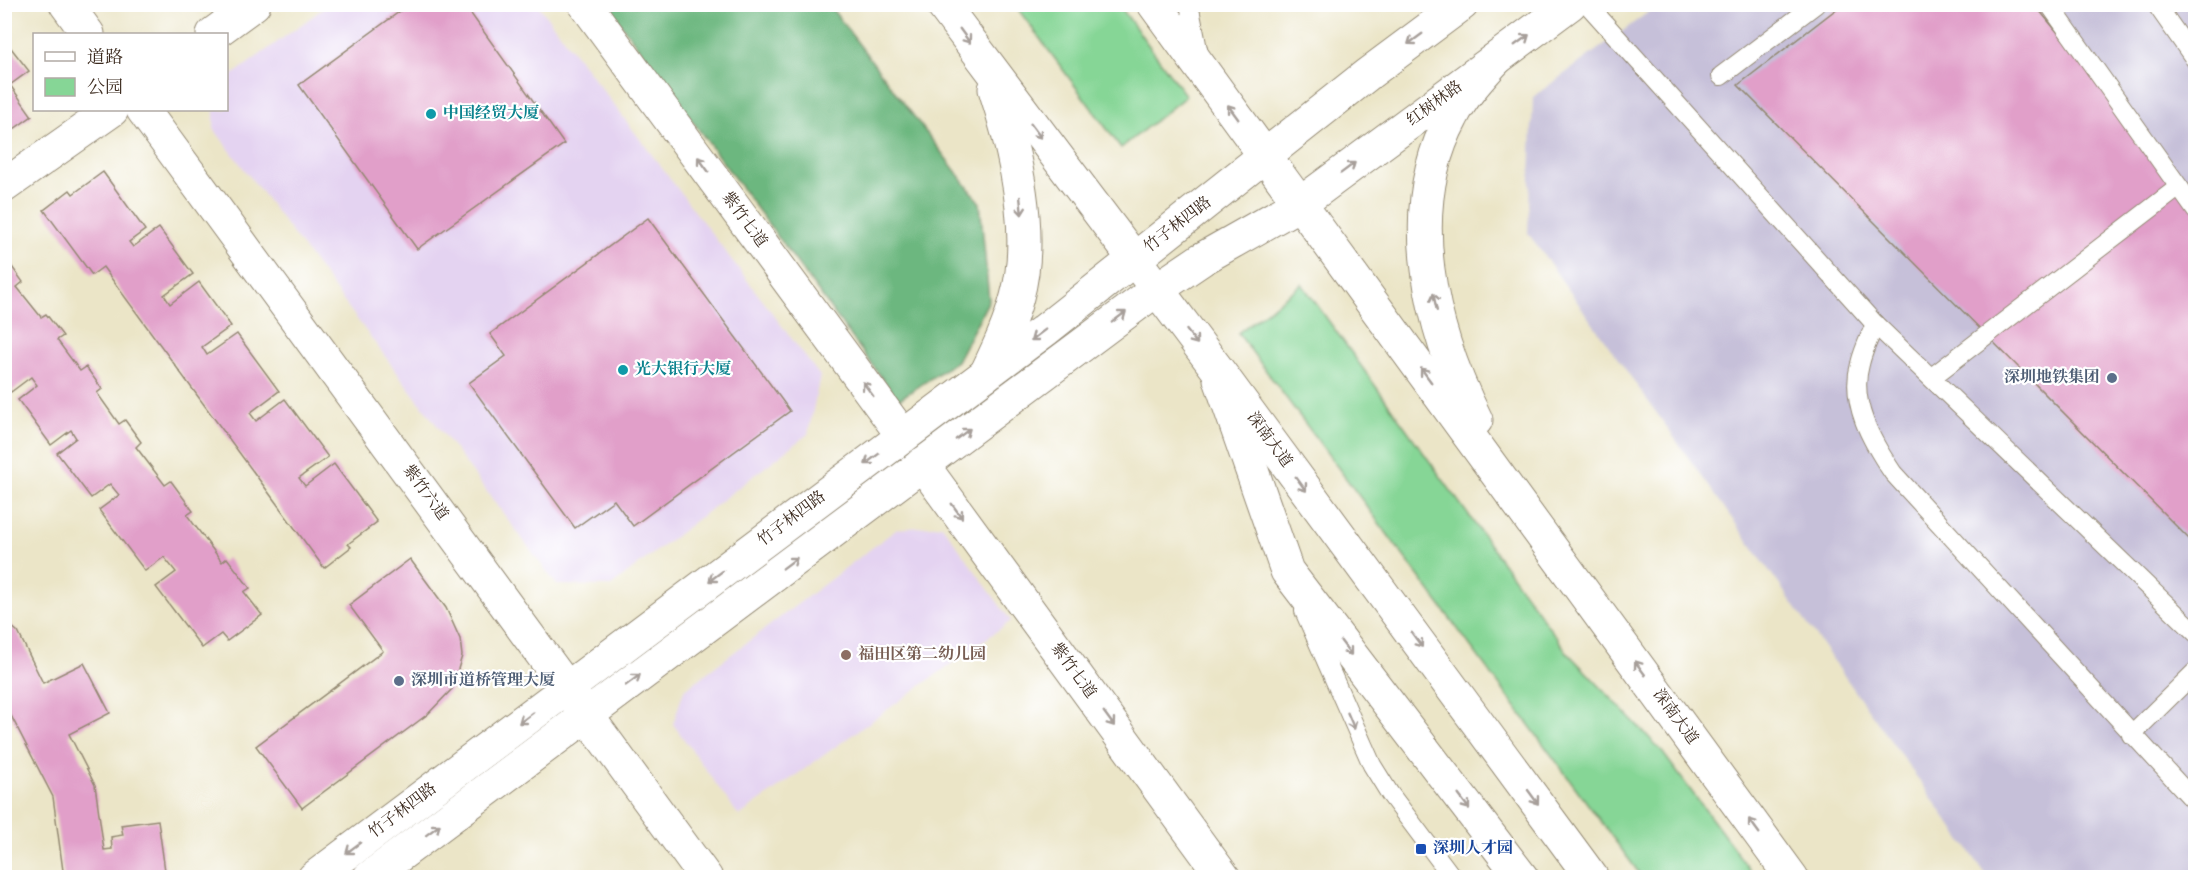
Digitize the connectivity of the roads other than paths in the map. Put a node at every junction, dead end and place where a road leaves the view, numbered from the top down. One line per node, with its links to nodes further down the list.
1 (66, 4): 13 (street)
2 (254, 4): 14 (street)
3 (585, 4): 33 (street, 紫竹七道, one-way to 3)
4 (942, 4): 17 (street, 深南大道, one-way to 17)
5 (1154, 4): 18 (street, 深南大道)
6 (1189, 4): 18 (lane)
7 (1462, 4): 22 (street, one-way to 22)
8 (1570, 4): 15 (street, 红树林路, one-way to 8)
9 (1587, 4): 29 (lane)
10 (1816, 4): 19 (lane)
11 (2049, 4): 24 (lane)
12 (2156, 4): 16 (lane)
13 (87, 33)
14 (214, 33)
15 (1496, 59): 25 (street, 红树林路, one-way to 15); 35 (street, one-way to 15)
16 (2196, 61)
17 (989, 68): 27 (street, 深南大道, one-way to 27); 31 (street, one-way to 31)
18 (1202, 68): 22 (street, 深南大道, one-way to 18)
19 (1721, 76)
20 (111, 111): 23 (street)
21 (144, 111): 39 (street, 紫竹六道)
22 (1266, 155): 25 (street, 深南大道); 27 (street, 竹子林四路)
23 (4, 186)
24 (2179, 187): 26 (lane); 32 (lane)
25 (1301, 203): 28 (street, 竹子林四路); 35 (street, 深南大道, one-way to 25)
26 (2196, 211)
27 (1133, 260): 28 (street, 深南大道); 31 (street, 竹子林四路, one-way to 31)
28 (1156, 290): 30 (street, 深南大道, one-way to 30); 34 (street, 竹子林四路, one-way to 28)
29 (1875, 324): 32 (lane); 41 (lane)
30 (1217, 369): 36 (street); 50 (street, 深南大道, one-way to 50)
31 (986, 374): 33 (street, 竹子林四路)
32 (1932, 377): 37 (lane)
33 (903, 436): 39 (street, 竹子林四路, one-way to 39)
34 (922, 464): 40 (street, 竹子林四路, one-way to 34); 47 (street, 紫竹七道, one-way to 47)
35 (1537, 526): 43 (street, 深南大道, one-way to 35)
36 (1287, 571): 48 (lane, one-way to 48); 49 (street, one-way to 49)
37 (2196, 633)
38 (2196, 671): 41 (lane)
39 (567, 688): 40 (street, 紫竹六道); 44 (street, 竹子林四路, one-way to 44)
40 (587, 715): 45 (street, 竹子林四路, one-way to 40); 46 (street, 紫竹六道)
41 (2131, 735): 42 (lane)
42 (2196, 802)
43 (1791, 876)
44 (314, 878)
45 (369, 878)
46 (706, 878)
47 (1224, 878)
48 (1453, 878)
49 (1522, 878)
50 (1592, 878)

